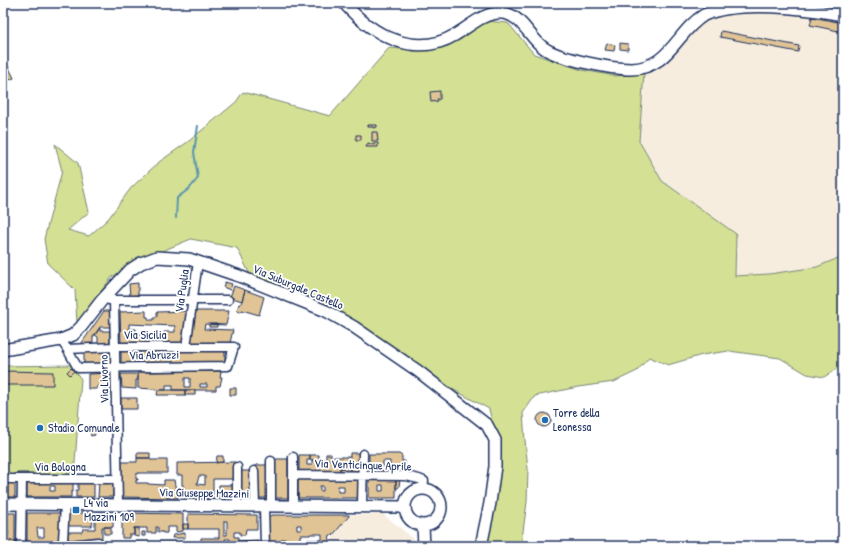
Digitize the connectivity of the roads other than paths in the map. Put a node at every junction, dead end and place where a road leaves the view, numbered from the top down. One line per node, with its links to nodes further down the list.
1 (344, 3): 2 (street)
2 (843, 15)
3 (198, 262): 4 (street, Via Suburgale Castello); 6 (street, Via Puglia); 40 (street, Via Suburgale Castello)
4 (102, 300): 5 (street); 8 (street, Via Suburgale Castello)
5 (114, 300): 6 (street); 9 (street, Via Livorno)
6 (192, 300): 7 (street); 10 (street, Via Puglia)
7 (228, 300)
8 (64, 344): 9 (street, Via Sicilia); 11 (street, Via Suburgale Castello); 13 (street, Via Abruzzi)
9 (115, 347): 10 (street, Via Sicilia); 13 (street, Via Livorno)
10 (186, 347): 12 (street, Via Sicilia)
11 (3, 350)
12 (228, 366): 13 (street, Via Abruzzi)
13 (116, 367): 23 (street, Via Livorno)
14 (363, 454): 20 (street)
15 (293, 457): 19 (street)
16 (271, 461): 32 (street)
17 (237, 467): 29 (street)
18 (254, 471): 32 (street)
19 (293, 475): 20 (street, Via Venticinque Aprile); 30 (street)
20 (363, 475): 24 (street, Via Venticinque Aprile); 31 (street)
21 (3, 479): 22 (street, Via Bologna)
22 (22, 479): 23 (street, Via Bologna); 26 (street)
23 (117, 479): 28 (street, Via Livorno)
24 (423, 489): 33 (street); 34 (street)
25 (3, 504): 26 (street, Via Giuseppe Mazzini)
26 (22, 504): 27 (street, Via Giuseppe Mazzini); 36 (street)
27 (65, 504): 28 (street, Via Giuseppe Mazzini); 37 (street)
28 (118, 505): 29 (street, Via Giuseppe Mazzini)
29 (237, 506): 32 (street, Via Giuseppe Mazzini)
30 (293, 506): 31 (street, Via Giuseppe Mazzini); 32 (street, Via Giuseppe Mazzini)
31 (362, 506): 33 (street, Via Giuseppe Mazzini)
32 (263, 507): 38 (street)
33 (405, 507): 34 (street)
34 (423, 526): 39 (street)
35 (98, 542): 37 (street)
36 (21, 546)
37 (60, 546)
38 (265, 546)
39 (424, 546)
40 (481, 546)

